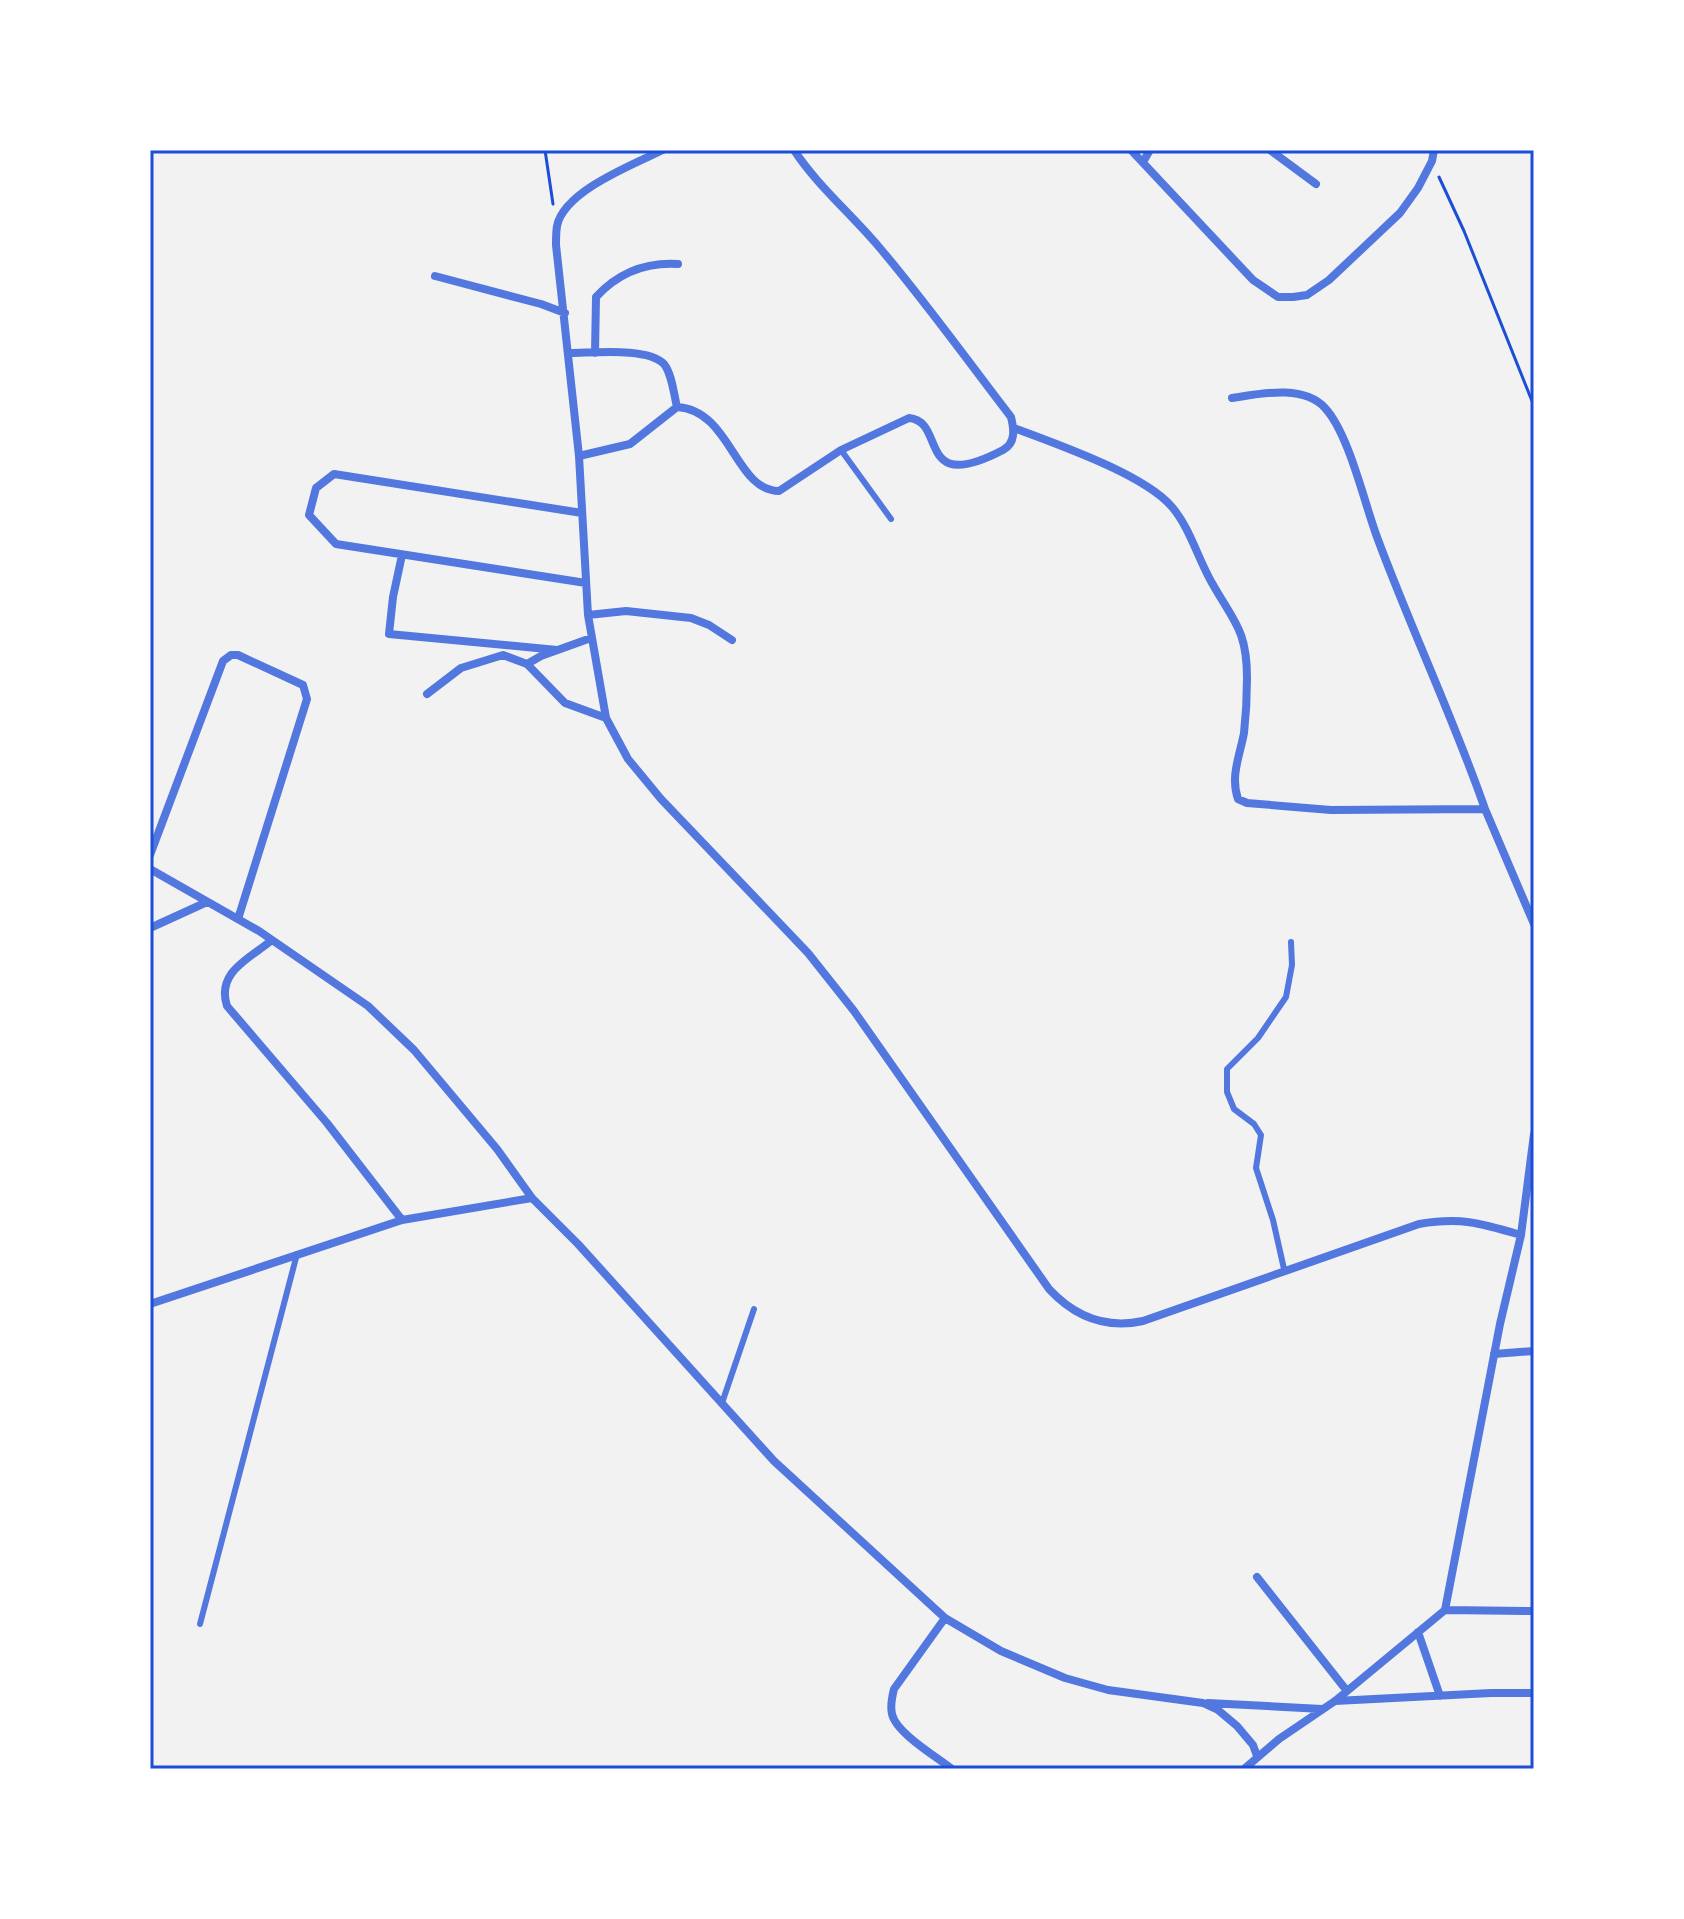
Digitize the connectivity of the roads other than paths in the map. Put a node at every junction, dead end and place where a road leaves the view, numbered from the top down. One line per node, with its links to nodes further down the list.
1 (663, 150): 11 (street)
2 (794, 150): 16 (street)
3 (1131, 150): 7 (street)
4 (1150, 150): 7 (street)
5 (1270, 150): 8 (street)
6 (1434, 150): 7 (street)
7 (1143, 162)
8 (1316, 184)
9 (678, 264): 13 (street)
10 (435, 276): 11 (street)
11 (565, 313): 12 (street)
12 (570, 353): 13 (street); 18 (street)
13 (595, 353): 15 (street)
14 (1232, 398): 30 (street)
15 (677, 407): 17 (street); 18 (street)
16 (1014, 428): 17 (street); 30 (street)
17 (841, 450): 20 (lane)
18 (579, 456): 19 (street)
19 (582, 513): 21 (street); 22 (street)
20 (891, 519)
21 (402, 555): 22 (street); 26 (street)
22 (586, 583): 23 (street)
23 (588, 615): 24 (street); 25 (street)
24 (591, 638): 26 (street); 29 (street)
25 (732, 640)
26 (557, 650): 27 (street)
27 (527, 664): 28 (street); 29 (street)
28 (427, 694)
29 (606, 718): 44 (street)
30 (1485, 809): 35 (street)
31 (150, 855): 34 (street)
32 (150, 869): 33 (street)
33 (207, 902): 34 (street); 36 (street)
34 (238, 919): 37 (street)
35 (1534, 924)
36 (150, 928)
37 (272, 940): 40 (street); 41 (street)
38 (1291, 942): 44 (lane)
39 (1534, 1134): 42 (street)
40 (532, 1198): 41 (street); 49 (street)
41 (402, 1220): 43 (street)
42 (1521, 1235): 44 (street); 48 (street)
43 (297, 1254): 45 (street); 54 (lane)
44 (1284, 1269)
45 (150, 1304)
46 (754, 1309): 49 (lane)
47 (1534, 1351): 48 (street)
48 (1494, 1354): 51 (street)
49 (722, 1403): 53 (street)
50 (1257, 1577): 56 (street)
51 (1445, 1610): 52 (street); 55 (street)
52 (1534, 1611)
53 (945, 1618): 60 (street); 63 (street)
54 (200, 1624)
55 (1418, 1632): 56 (street); 58 (street)
56 (1347, 1691): 59 (street)
57 (1534, 1693): 58 (street)
58 (1440, 1696): 59 (street)
59 (1335, 1701): 61 (street)
60 (1203, 1703): 61 (street); 62 (street)
61 (1323, 1709): 62 (street)
62 (1257, 1756): 64 (street)
63 (952, 1769)
64 (1244, 1769)

